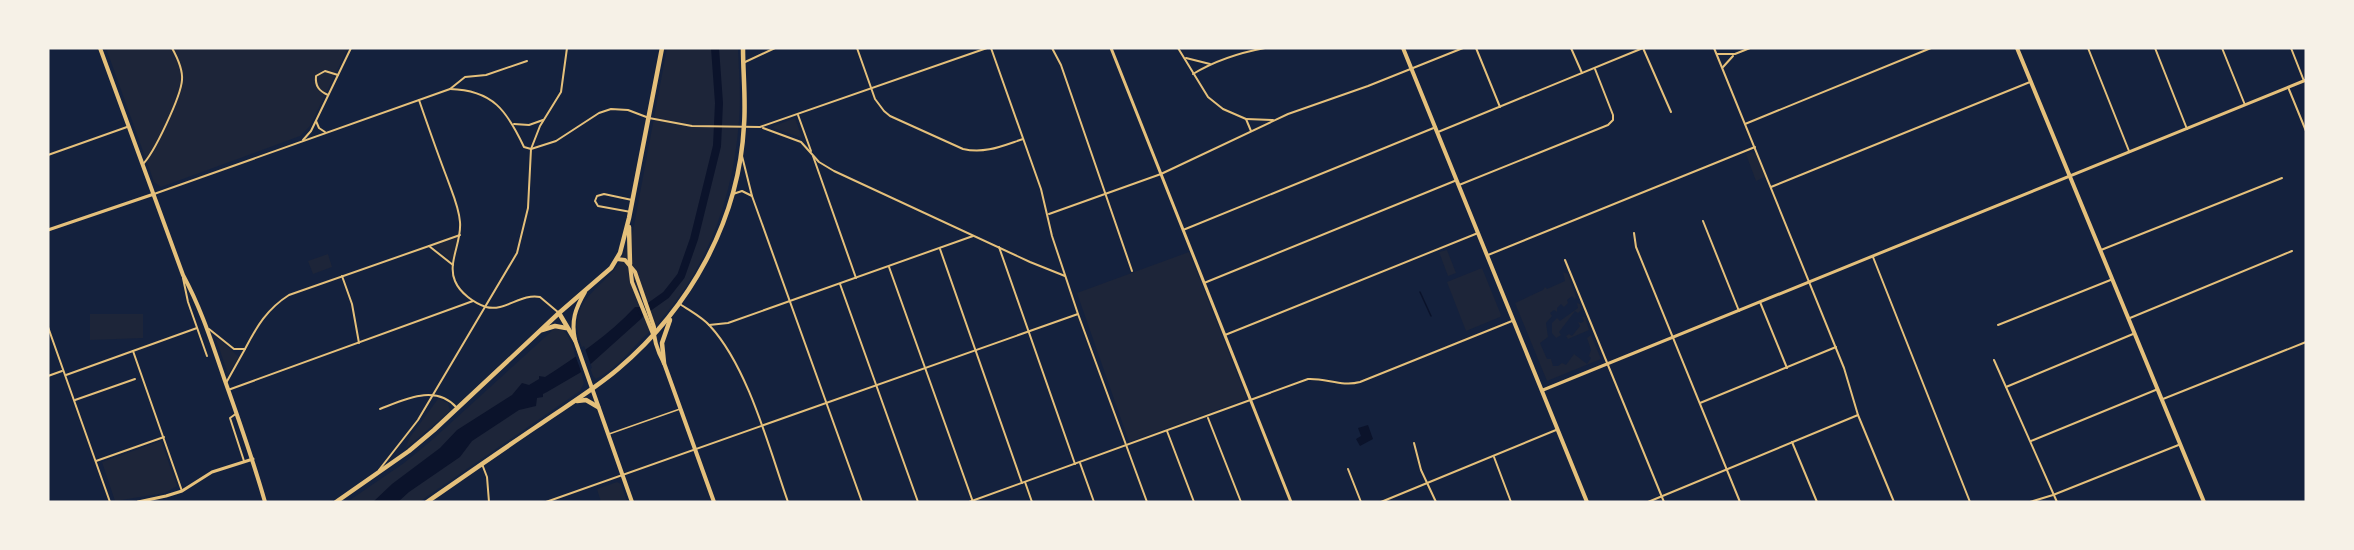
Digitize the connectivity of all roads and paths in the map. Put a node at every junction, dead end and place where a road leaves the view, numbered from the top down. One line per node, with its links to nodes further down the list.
1 (100, 48): 57 (main road)
2 (172, 48): 73 (street)
3 (351, 48): 38 (street)
4 (567, 48): 53 (street)
5 (662, 48): 50 (highway)
6 (743, 48): 31 (highway)
7 (775, 48): 31 (street)
8 (857, 48): 43 (street)
9 (989, 48): 43 (street); 65 (street)
10 (1052, 48): 80 (street)
11 (1111, 48): 74 (street)
12 (1178, 48): 29 (street)
13 (1265, 48): 32 (street)
14 (1403, 48): 33 (main road)
15 (1463, 48): 33 (street)
16 (1476, 48): 47 (street)
17 (1571, 48): 37 (street)
18 (1643, 48): 35 (street); 48 (street)
19 (1714, 48): 27 (street)
20 (1750, 48): 28 (street)
21 (1931, 48): 56 (street)
22 (2018, 48): 40 (main road)
23 (2088, 48): 70 (street)
24 (2156, 48): 60 (street)
25 (2222, 48): 46 (street)
26 (2290, 48): 39 (street)
27 (1717, 54): 28 (street); 34 (street)
28 (1735, 54): 34 (street)
29 (1184, 57): 32 (street); 36 (street)
30 (527, 61): 42 (street)
31 (743, 63): 58 (highway)
32 (1210, 64): 36 (street)
33 (1412, 68): 54 (street); 61 (main road)
34 (1722, 68): 56 (street)
35 (1595, 69): 37 (street); 77 (street)
36 (1193, 74): 51 (street)
37 (1582, 74): 47 (street)
38 (338, 75): 44 (street); 44 (street)
39 (2305, 81): 41 (street)
40 (2031, 82): 75 (main road); 78 (street)
41 (2288, 87): 46 (street); 63 (street)
42 (450, 89): 45 (street); 55 (street)
43 (872, 89): 49 (street); 65 (street)
44 (328, 96): 52 (street)
45 (418, 99): 64 (street); 92 (street)
46 (2245, 105): 60 (street)
47 (1500, 107): 61 (street)
48 (1671, 112)
49 (798, 115): 59 (street); 71 (street)
50 (649, 118): 58 (street); 68 (street); 83 (highway)
51 (1246, 119): 54 (street); 62 (street)
52 (316, 120): 64 (street); 66 (street)
53 (544, 120): 55 (street); 68 (street)
54 (1275, 120): 62 (street)
55 (514, 124): 68 (street)
56 (1745, 124): 67 (street)
57 (128, 127): 72 (street); 73 (main road)
58 (744, 127): 59 (street); 69 (highway)
59 (760, 127): 71 (street)
60 (2187, 129): 70 (street)
61 (1436, 130): 77 (main road); 89 (street)
62 (1251, 131): 74 (street)
63 (2306, 131)
64 (325, 132): 66 (street)
65 (1023, 139): 85 (street)
66 (303, 140): 79 (street)
67 (1755, 147): 78 (street); 99 (street)
68 (531, 149): 120 (street)
69 (741, 151): 81 (highway); 82 (street)
70 (2129, 151): 75 (street)
71 (812, 153): 93 (street); 110 (street)
72 (48, 154)
73 (142, 165): 79 (main road)
74 (1161, 174): 80 (street); 89 (street)
75 (2069, 176): 97 (main road); 100 (street)
76 (2282, 178): 97 (street)
77 (1458, 183): 90 (main road); 114 (street)
78 (1771, 187): 112 (street)
79 (154, 194): 88 (street); 107 (main road)
80 (1107, 194): 85 (street); 106 (street)
81 (732, 195): 82 (street); 119 (highway)
82 (752, 196): 117 (street)
83 (632, 201): 84 (highway); 84 (street)
84 (630, 212): 86 (highway)
85 (1049, 214): 109 (street)
86 (629, 218): 101 (highway); 103 (highway)
87 (1703, 221): 121 (street)
88 (48, 230)
89 (1183, 230): 114 (street)
90 (1478, 232): 99 (main road); 137 (street)
91 (1634, 233): 138 (street)
92 (460, 235): 94 (street); 104 (street)
93 (975, 235): 95 (street); 96 (street)
94 (429, 246): 104 (street); 108 (street)
95 (999, 247): 109 (street); 134 (street)
96 (940, 249): 105 (street); 144 (street)
97 (2101, 250): 111 (main road)
98 (2292, 251): 125 (street)
99 (1488, 255): 126 (main road)
100 (1872, 257): 112 (street); 236 (street)
101 (617, 259): 103 (main road); 115 (highway)
102 (1565, 260): 149 (street)
103 (630, 264): 136 (main road)
104 (453, 265): 116 (street)
105 (889, 266): 110 (street); 150 (street)
106 (1132, 272)
107 (183, 275): 130 (main road); 131 (street)
108 (342, 276): 141 (street); 143 (street)
109 (1066, 277): 124 (street)
110 (856, 278): 113 (street)
111 (2113, 279): 125 (main road); 128 (street)
112 (1809, 282): 118 (street); 142 (street)
113 (840, 283): 117 (street); 157 (street)
114 (1204, 283): 137 (street)
115 (585, 292): 122 (highway); 139 (main road)
116 (473, 301): 120 (street); 141 (street)
117 (790, 302): 127 (street); 168 (street)
118 (1760, 302): 121 (street); 151 (street)
119 (680, 304): 123 (highway); 127 (street)
120 (486, 307): 122 (street); 163 (street)
121 (1739, 310): 138 (street)
122 (559, 313): 132 (highway); 133 (highway)
123 (672, 314): 136 (highway); 148 (highway)
124 (1078, 314): 134 (street); 186 (street)
125 (2130, 318): 135 (main road)
126 (1515, 320): 162 (main road); 166 (street)
127 (709, 325): 177 (street)
128 (1998, 325)
129 (48, 327): 152 (street)
130 (206, 327): 143 (street); 156 (main road)
131 (197, 328): 145 (street); 146 (street)
132 (567, 328): 133 (highway); 139 (highway)
133 (540, 331): 171 (highway)
134 (1028, 331): 144 (street); 194 (street)
135 (2136, 333): 158 (street); 160 (main road)
136 (653, 335): 148 (main road); 159 (highway)
137 (1225, 335): 166 (street)
138 (1673, 337): 149 (street); 169 (street)
139 (575, 340): 159 (main road)
140 (2306, 342): 164 (street)
141 (359, 343): 161 (street)
142 (1836, 347): 151 (street); 175 (street)
143 (245, 349): 156 (street)
144 (976, 350): 150 (street); 199 (street)
145 (133, 351): 153 (street); 181 (street)
146 (207, 356)
147 (1994, 360): 158 (street)
148 (664, 363): 172 (main road)
149 (1608, 363): 162 (street); 203 (street)
150 (925, 368): 157 (street); 219 (street)
151 (1786, 368): 169 (street)
152 (63, 370): 153 (street); 154 (street)
153 (66, 375): 165 (street)
154 (48, 376)
155 (135, 379): 165 (street)
156 (226, 383): 161 (main road)
157 (876, 385): 168 (street); 218 (street)
158 (2006, 387): 182 (street)
159 (592, 389): 167 (highway); 170 (main road)
160 (2158, 389): 164 (main road); 182 (street)
161 (228, 390): 174 (main road)
162 (1543, 390): 178 (main road)
163 (433, 395): 171 (street); 173 (street); 197 (street)
164 (2163, 399): 185 (main road)
165 (74, 400): 191 (street)
166 (1251, 401): 176 (street); 225 (street)
167 (571, 402): 170 (highway); 193 (highway)
168 (826, 403): 177 (street); 217 (street)
169 (1700, 403): 196 (street)
170 (598, 407): 180 (main road)
171 (458, 408): 197 (highway)
172 (680, 408): 180 (lane); 187 (main road)
173 (380, 409)
174 (237, 413): 189 (main road); 190 (street)
175 (1858, 415): 183 (street); 235 (street)
176 (1208, 417): 179 (street); 224 (street)
177 (761, 426): 187 (street); 216 (street)
178 (1558, 429): 188 (street); 230 (main road)
179 (1167, 431): 186 (street); 223 (street)
180 (608, 435): 198 (main road)
181 (164, 437): 191 (street); 201 (street)
182 (2031, 441): 202 (street)
183 (1792, 442): 196 (street); 234 (street)
184 (1414, 443): 200 (street)
185 (2181, 444): 202 (street); 206 (main road)
186 (1127, 446): 192 (street); 222 (street)
187 (695, 450): 198 (street); 215 (main road)
188 (1493, 456): 200 (street); 229 (street)
189 (253, 459): 190 (street); 209 (main road)
190 (244, 461): 201 (street)
191 (96, 462): 207 (street)
192 (1080, 463): 194 (street); 221 (street)
193 (482, 464): 211 (highway); 212 (street)
194 (1075, 464): 199 (street)
195 (1348, 469): 226 (street)
196 (1726, 469): 203 (street); 233 (street)
197 (375, 475): 210 (highway)
198 (622, 475): 204 (street); 214 (main road)
199 (1024, 483): 219 (street); 220 (street)
200 (1428, 483): 227 (street); 228 (street)
201 (182, 490): 208 (street)
202 (2054, 495): 237 (street); 238 (street)
203 (1662, 496): 231 (street); 232 (street)
204 (561, 497): 205 (street); 213 (street)
205 (563, 501)
206 (2204, 501): 239 (street)
207 (110, 502)
208 (138, 502)
209 (265, 502)
210 (336, 502)
211 (427, 502)
212 (489, 502)
213 (546, 502)
214 (632, 502)
215 (714, 502)
216 (788, 502)
217 (862, 502)
218 (918, 502)
219 (971, 502)
220 (1032, 502)
221 (1094, 502)
222 (1148, 502)
223 (1194, 502)
224 (1241, 502)
225 (1291, 502)
226 (1361, 502)
227 (1381, 502)
228 (1436, 502)
229 (1511, 502)
230 (1587, 502)
231 (1648, 502)
232 (1664, 502)
233 (1740, 502)
234 (1817, 502)
235 (1894, 502)
236 (1970, 502)
237 (2030, 502)
238 (2057, 502)
239 (2197, 502)

